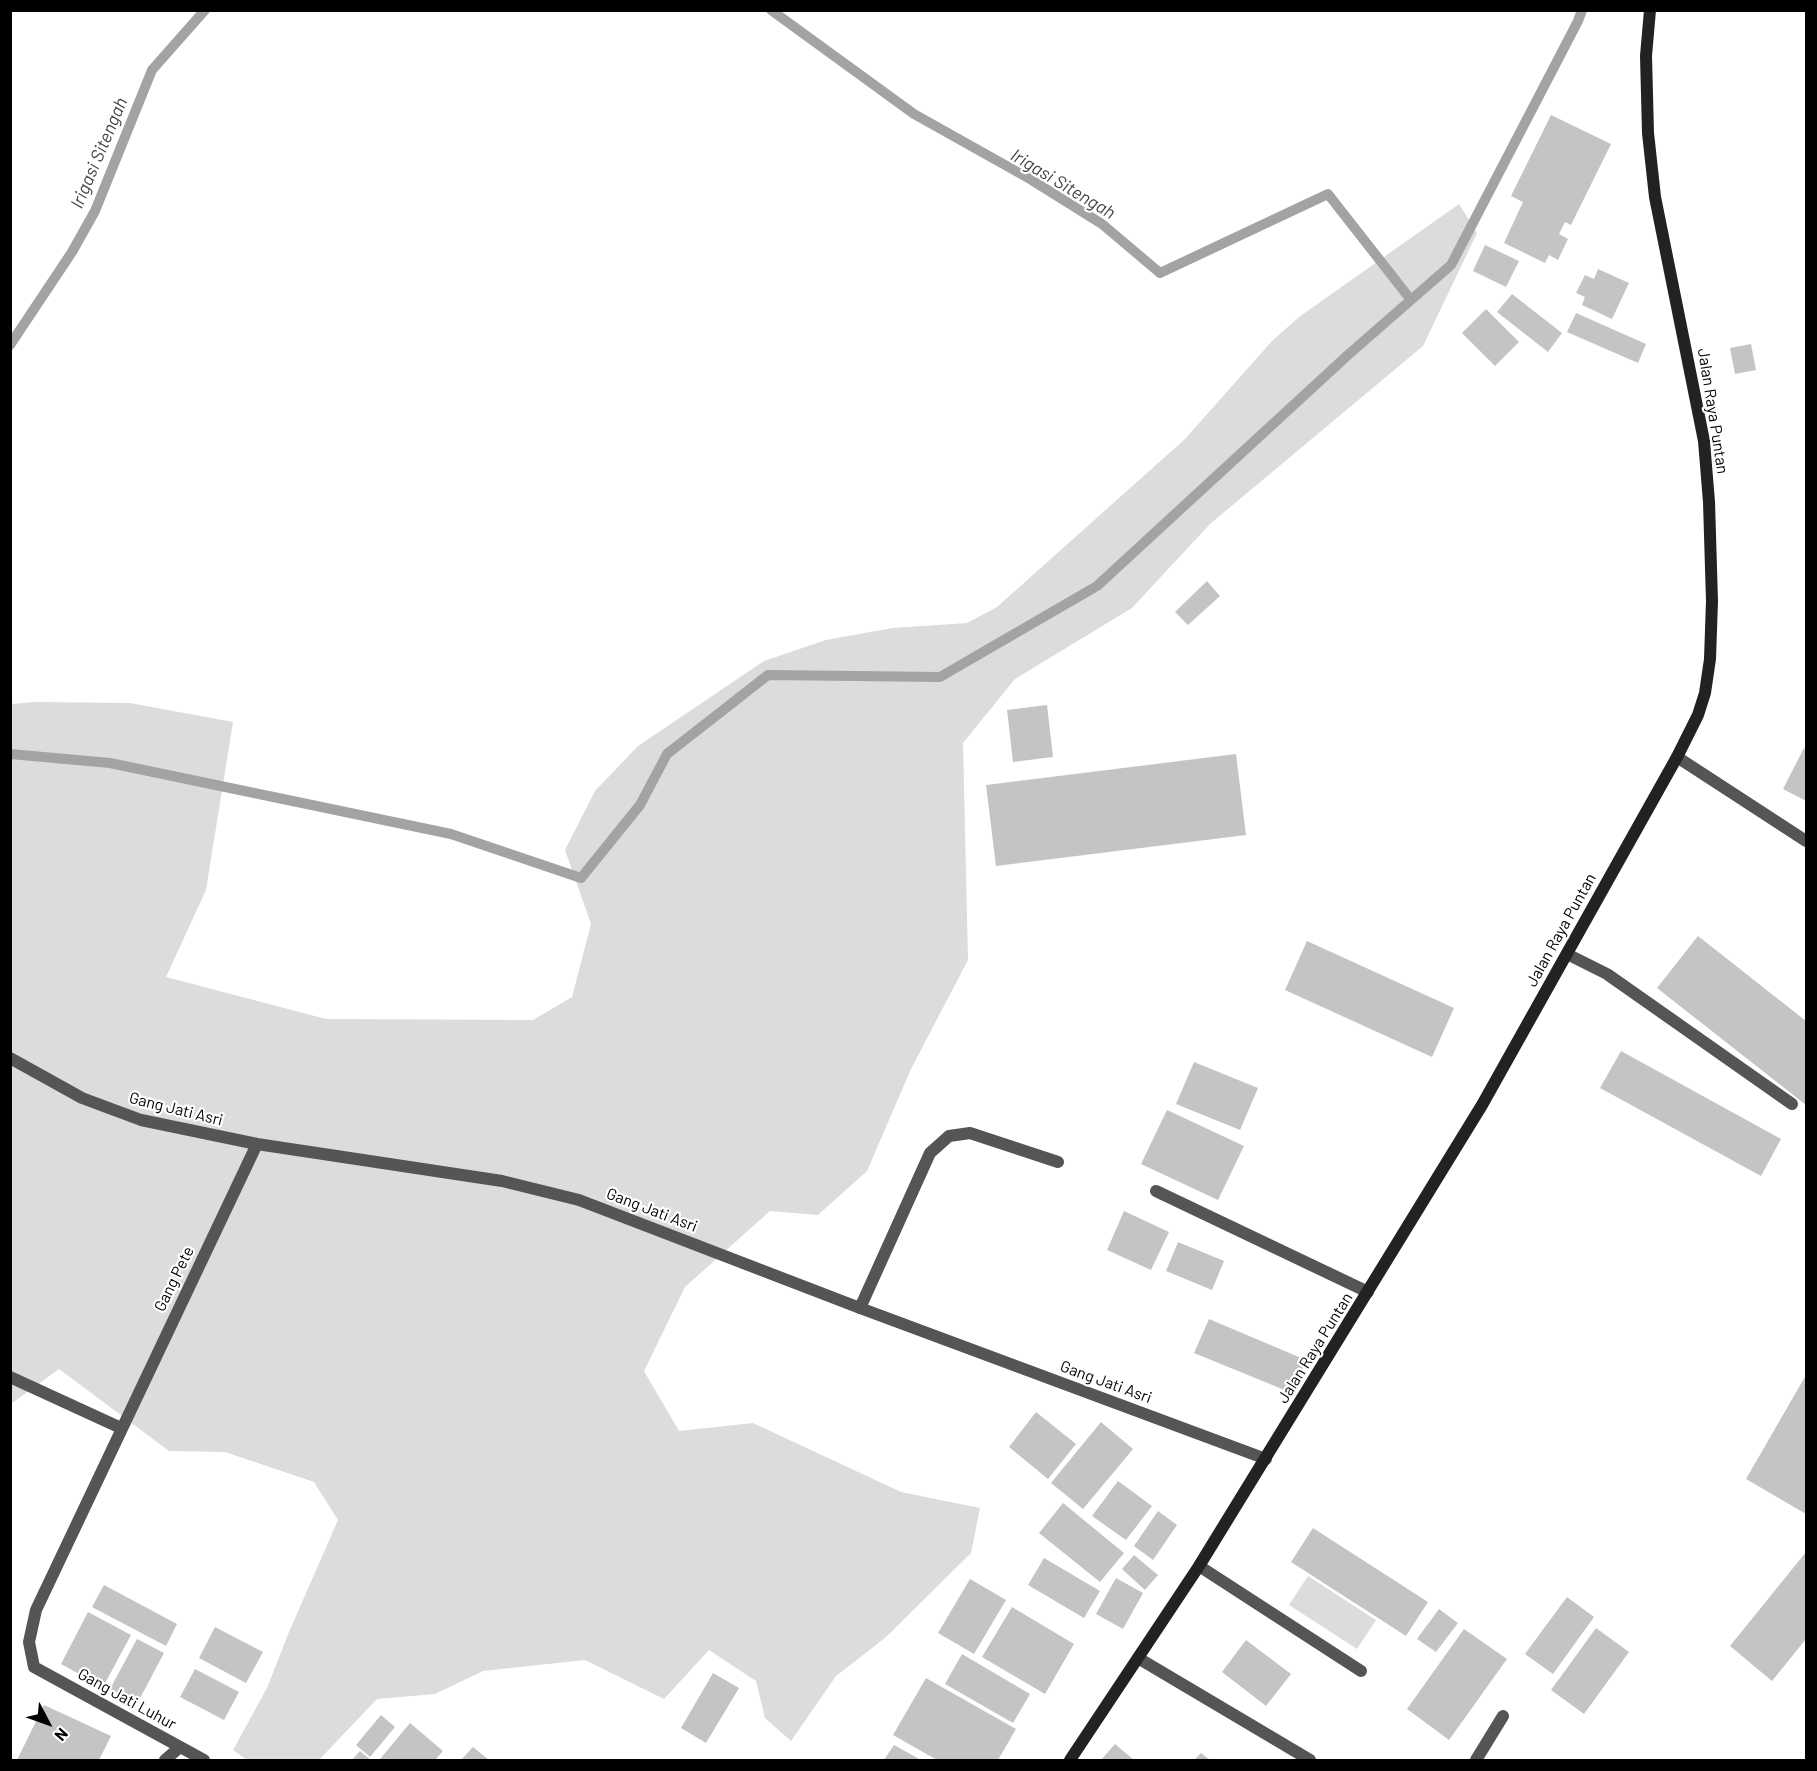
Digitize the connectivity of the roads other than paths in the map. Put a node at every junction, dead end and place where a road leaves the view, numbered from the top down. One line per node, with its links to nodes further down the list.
1 (1650, 10): 2 (main road, Jalan Raya Puntan)
2 (1677, 757): 3 (street); 4 (main road, Jalan Raya Puntan)
3 (1806, 841)
4 (1567, 954): 6 (street); 10 (main road, Jalan Raya Puntan)
5 (10, 1058): 7 (street, Gang Jati Asri)
6 (1792, 1104)
7 (257, 1144): 11 (street, Gang Jati Asri); 13 (street, Gang Pete)
8 (1058, 1162): 11 (street)
9 (1156, 1191): 10 (street)
10 (1368, 1292): 14 (main road, Jalan Raya Puntan)
11 (860, 1308): 14 (street, Gang Jati Asri)
12 (10, 1377): 13 (street)
13 (121, 1428): 17 (street, Gang Pete)
14 (1266, 1459): 15 (main road, Jalan Raya Puntan)
15 (1199, 1566): 16 (main road, Jalan Raya Puntan); 18 (street)
16 (1138, 1658): 23 (main road, Jalan Raya Puntan); 24 (street)
17 (34, 1667): 20 (street, Gang Jati Luhur)
18 (1361, 1671)
19 (1503, 1716): 25 (street)
20 (180, 1747): 21 (street); 22 (street, Gang Jati Luhur)
21 (165, 1761)
22 (204, 1761)
23 (1070, 1761)
24 (1310, 1761)
25 (1476, 1761)

